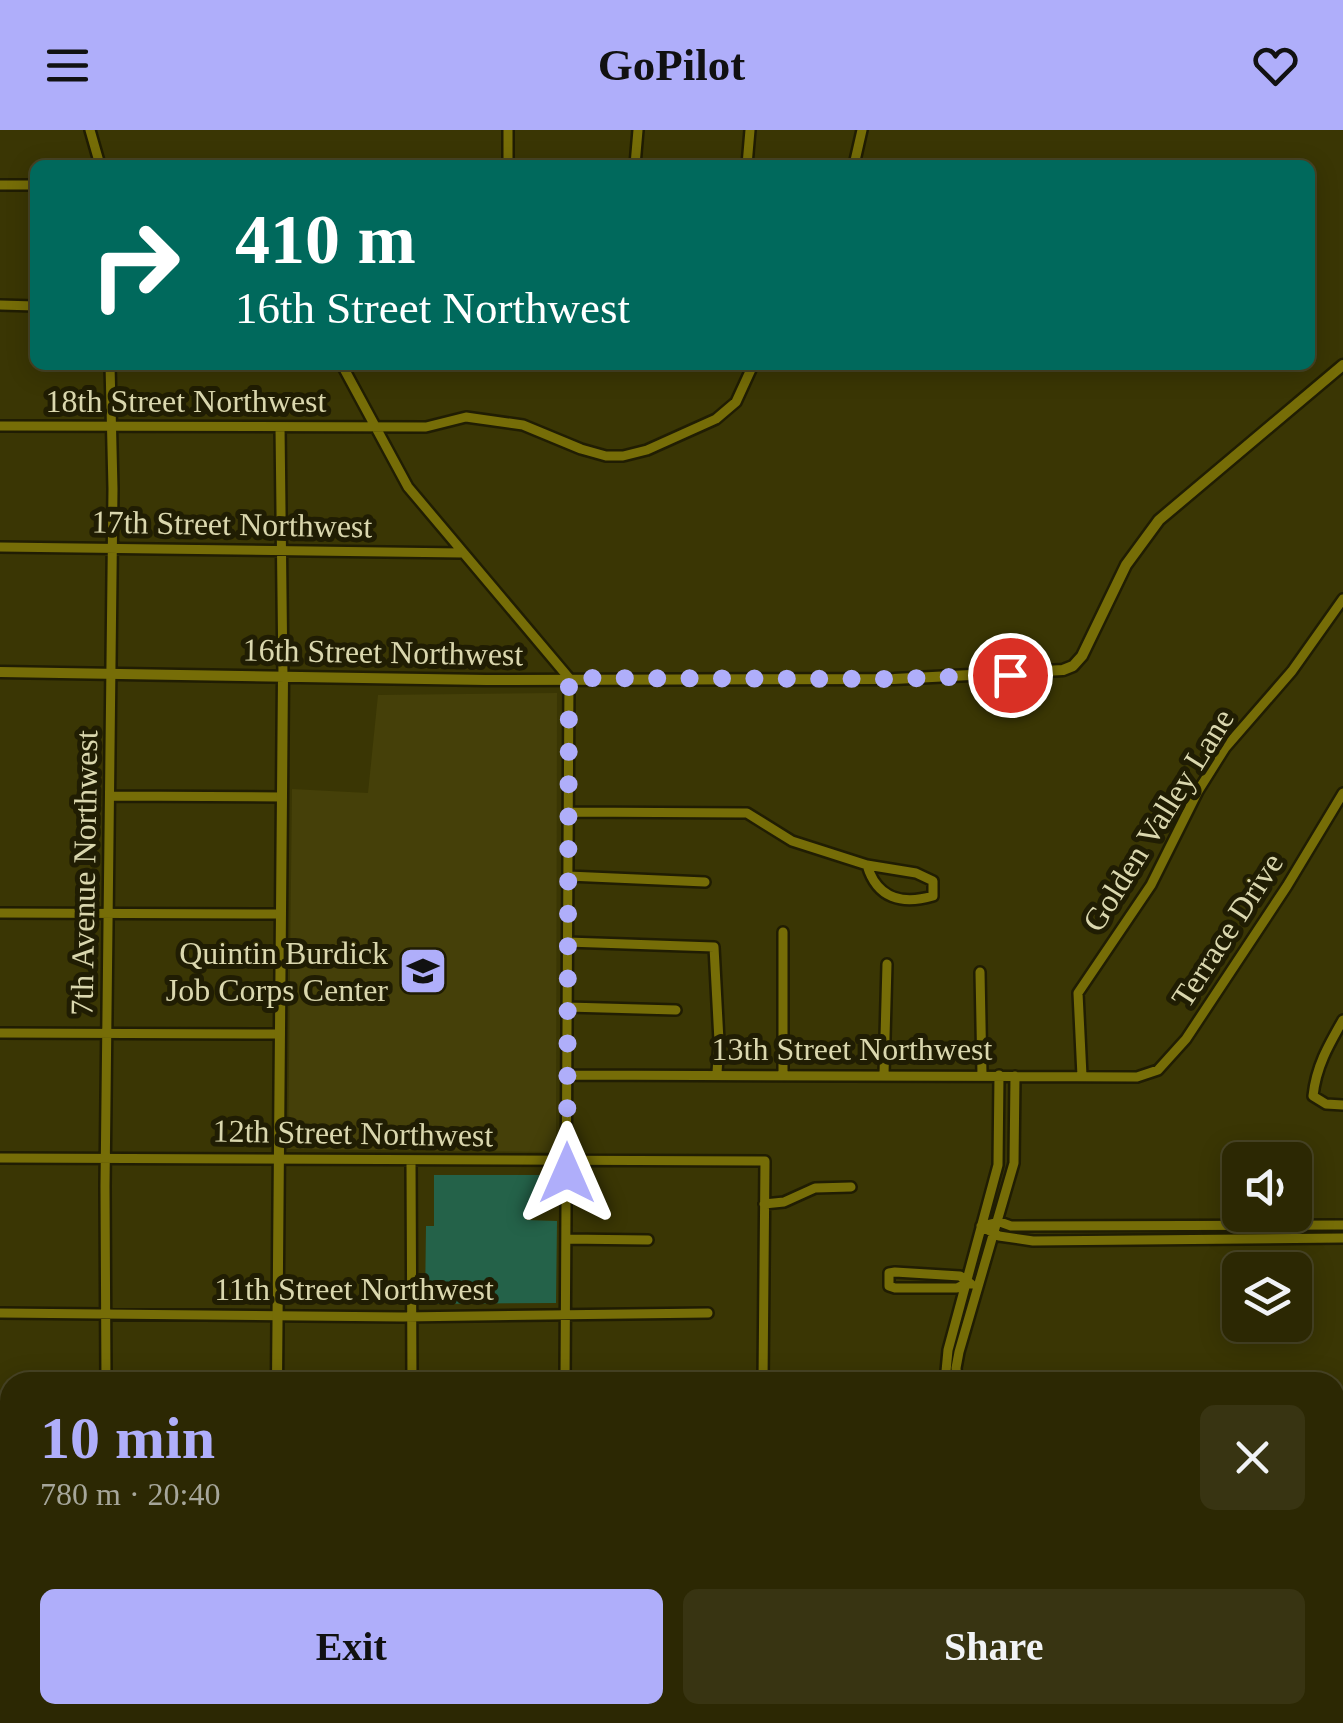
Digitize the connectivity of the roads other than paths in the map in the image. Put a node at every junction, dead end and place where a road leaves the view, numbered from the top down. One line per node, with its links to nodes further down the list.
1 (90, 130): 6 (street)
2 (508, 130): 7 (street)
3 (638, 130): 8 (street)
4 (750, 130): 9 (street)
5 (862, 130): 10 (street)
6 (99, 160)
7 (508, 160)
8 (635, 160)
9 (747, 160)
10 (855, 160)
11 (0, 185): 12 (street)
12 (30, 185)
13 (0, 305): 14 (street)
14 (30, 306)
15 (1343, 365): 31 (street, 16th Street Northwest)
16 (110, 370): 20 (street, 7th Avenue Northwest)
17 (345, 370): 21 (street)
18 (750, 370): 21 (street, 18th Street Northwest)
19 (0, 426): 20 (street, 18th Street Northwest)
20 (112, 426): 22 (street, 18th Street Northwest); 24 (street, 7th Avenue Northwest)
21 (373, 426): 22 (street, 18th Street Northwest); 26 (street)
22 (280, 427): 25 (street)
23 (0, 546): 24 (street, 17th Street Northwest)
24 (112, 548): 25 (street, 17th Street Northwest); 29 (street, 7th Avenue Northwest)
25 (283, 548): 26 (street, 17th Street Northwest); 30 (street)
26 (463, 553): 31 (street)
27 (1343, 600): 59 (street, Golden Valley Lane)
28 (0, 672): 29 (street, 16th Street Northwest)
29 (112, 673): 30 (street, 16th Street Northwest); 33 (street, 7th Avenue Northwest)
30 (284, 677): 31 (street, 16th Street Northwest); 34 (street)
31 (569, 678): 35 (street)
32 (1343, 793): 60 (street, Terrace Drive)
33 (110, 796): 34 (street); 40 (street, 7th Avenue Northwest)
34 (282, 797): 41 (street)
35 (569, 812): 36 (street); 37 (street)
36 (867, 865): 36 (street)
37 (568, 876): 38 (street); 43 (street)
38 (705, 882)
39 (0, 914): 40 (street)
40 (109, 914): 41 (street); 50 (street, 7th Avenue Northwest)
41 (281, 914): 51 (street)
42 (783, 932): 53 (street)
43 (568, 942): 46 (street); 52 (street)
44 (887, 964): 54 (street)
45 (980, 972): 56 (street)
46 (567, 1007): 47 (street); 55 (street)
47 (676, 1010)
48 (1343, 1020): 61 (street)
49 (0, 1034): 50 (street)
50 (107, 1034): 51 (street); 62 (street, 7th Avenue Northwest)
51 (280, 1034): 63 (street)
52 (716, 1073): 53 (street, 13th Street Northwest); 55 (street, 13th Street Northwest)
53 (783, 1074): 54 (street, 13th Street Northwest)
54 (884, 1074): 56 (street, 13th Street Northwest)
55 (567, 1075): 66 (street)
56 (982, 1075): 57 (street, 13th Street Northwest)
57 (999, 1075): 58 (street, 13th Street Northwest); 71 (street)
58 (1015, 1076): 59 (street, 13th Street Northwest); 69 (street)
59 (1082, 1076): 60 (street, 13th Street Northwest)
60 (1137, 1077)
61 (1343, 1105)
62 (106, 1157): 63 (street, 12th Street Northwest); 64 (street, 12th Street Northwest); 81 (street, 7th Avenue Northwest)
63 (279, 1157): 65 (street, 12th Street Northwest); 82 (street)
64 (0, 1158)
65 (411, 1161): 66 (street, 12th Street Northwest); 83 (street)
66 (567, 1161): 68 (street, 12th Street Northwest); 74 (street)
67 (851, 1187): 68 (street)
68 (764, 1204): 88 (street)
69 (1000, 1222): 70 (street); 71 (street); 72 (street)
70 (1343, 1225)
71 (981, 1226): 72 (street); 76 (street)
72 (996, 1235): 73 (street); 77 (street)
73 (1343, 1238)
74 (566, 1239): 75 (street); 78 (street)
75 (648, 1240)
76 (967, 1283): 76 (street); 77 (street); 89 (street)
77 (979, 1285): 90 (street)
78 (566, 1312): 80 (street, 11th Street Northwest); 83 (street, 11th Street Northwest); 87 (street)
79 (0, 1313): 81 (street, 11th Street Northwest)
80 (708, 1313)
81 (107, 1315): 82 (street, 11th Street Northwest); 84 (street, 7th Avenue Northwest)
82 (278, 1315): 83 (street, 11th Street Northwest); 85 (street)
83 (413, 1315): 86 (street)
84 (106, 1372)
85 (277, 1372)
86 (412, 1372)
87 (565, 1372)
88 (763, 1372)
89 (946, 1372)
90 (956, 1372)

